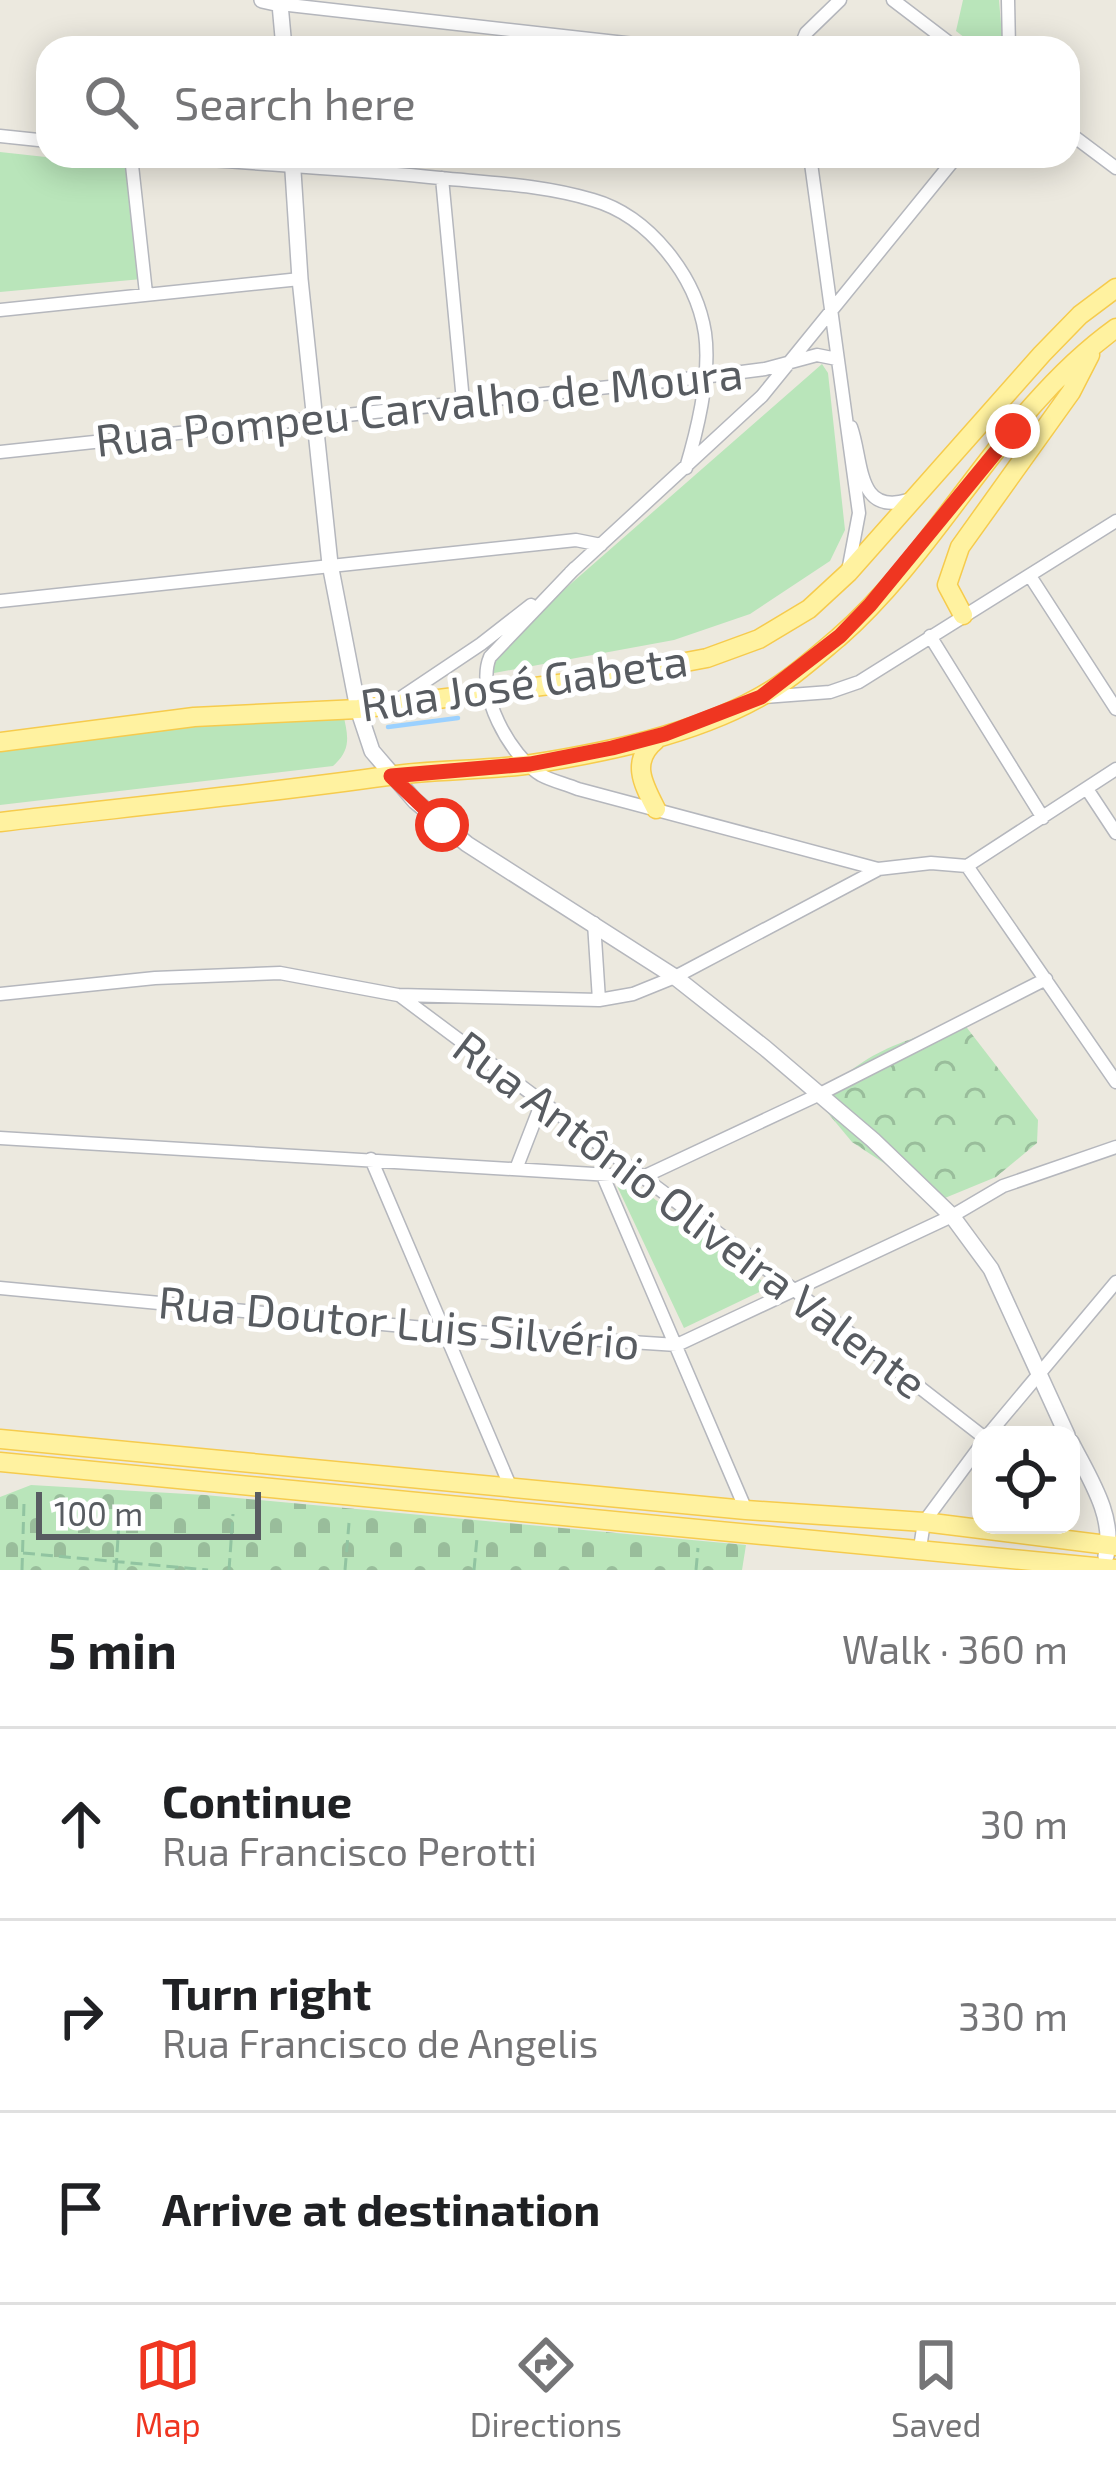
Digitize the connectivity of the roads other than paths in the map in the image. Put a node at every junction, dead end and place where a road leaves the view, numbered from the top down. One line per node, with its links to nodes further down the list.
1 (262, 0): 5 (street)
2 (840, 0): 8 (street)
3 (892, 0): 9 (street)
4 (1008, 0): 10 (street)
5 (280, 4): 6 (street); 7 (street)
6 (283, 36)
7 (564, 36)
8 (805, 36)
9 (940, 36)
10 (1010, 36)
11 (0, 136): 12 (street)
12 (36, 140)
13 (1080, 141): 19 (street)
14 (132, 168): 23 (street)
15 (292, 168): 21 (street)
16 (348, 168): 20 (street)
17 (812, 168): 25 (street)
18 (947, 168): 25 (street)
19 (1116, 168)
20 (442, 178): 30 (street); 31 (street)
21 (300, 279): 23 (street); 33 (street)
22 (1116, 288): 36 (main road, Rua José Gabeta)
23 (146, 292): 24 (street)
24 (0, 310)
25 (831, 311): 28 (street); 29 (street)
26 (1116, 328): 27 (main road)
27 (1096, 343): 44 (main road); 47 (main road)
28 (837, 359): 29 (street, Rua Pompeu Carvalho de Moura); 32 (street)
29 (789, 364): 30 (street, Rua Pompeu Carvalho de Moura); 35 (street)
30 (703, 376): 31 (street, Rua Pompeu Carvalho de Moura); 35 (street)
31 (464, 401): 33 (street, Rua Pompeu Carvalho de Moura)
32 (847, 415): 36 (street); 41 (street)
33 (315, 419): 34 (street, Rua Pompeu Carvalho de Moura); 39 (street)
34 (0, 452)
35 (686, 469): 38 (street)
36 (918, 497): 41 (main road, Rua José Gabeta)
37 (1116, 520): 42 (street)
38 (601, 545): 39 (street); 40 (street)
39 (330, 564): 43 (street); 49 (street)
40 (575, 568): 46 (street); 48 (street)
41 (848, 573): 46 (main road, Rua José Gabeta)
42 (1030, 576): 44 (street); 50 (street)
43 (0, 601)
44 (963, 615): 45 (street)
45 (930, 636): 47 (street); 58 (street)
46 (488, 693): 48 (main road, Rua José Gabeta); 53 (street)
47 (761, 697): 51 (main road)
48 (390, 705): 49 (main road, Rua José Gabeta)
49 (358, 709): 52 (main road, Rua José Gabeta); 55 (street)
50 (1116, 709)
51 (665, 734): 53 (main road); 57 (main road)
52 (0, 742)
53 (530, 764): 55 (main road); 57 (street)
54 (1116, 769): 56 (street)
55 (391, 776): 59 (main road); 63 (street)
56 (1087, 788): 58 (street); 60 (street)
57 (656, 809): 62 (street)
58 (1043, 818): 61 (street)
59 (0, 822)
60 (1116, 833)
61 (967, 866): 62 (street); 65 (street)
62 (878, 869): 64 (street)
63 (594, 923): 64 (street); 68 (street)
64 (675, 977): 68 (street); 70 (street)
65 (1046, 979): 69 (street); 70 (street)
66 (0, 994): 67 (street)
67 (398, 995): 68 (street); 71 (street, Rua Antônio Oliveira Valente)
68 (598, 1000)
69 (1116, 1082)
70 (818, 1095): 77 (street); 78 (street)
71 (542, 1102): 75 (street); 77 (street, Rua Antônio Oliveira Valente)
72 (0, 1138): 74 (street)
73 (1116, 1148): 78 (street, Rua Doutor Luis Silvério)
74 (371, 1159): 75 (street); 82 (street)
75 (516, 1169): 76 (street)
76 (603, 1176): 77 (street); 83 (street)
77 (643, 1177): 81 (street, Rua Antônio Oliveira Valente)
78 (952, 1216): 81 (street, Rua Doutor Luis Silvério); 84 (street)
79 (1116, 1282): 84 (street)
80 (0, 1288): 82 (street, Rua Doutor Luis Silvério)
81 (793, 1289): 83 (street, Rua Doutor Luis Silvério); 85 (street, Rua Antônio Oliveira Valente)
82 (446, 1330): 83 (street, Rua Doutor Luis Silvério); 92 (street)
83 (677, 1345): 93 (street)
84 (1038, 1374): 86 (street); 87 (street)
85 (973, 1426)
86 (993, 1426)
87 (1063, 1426)
88 (0, 1439): 92 (main road)
89 (972, 1457): 94 (street)
90 (1080, 1460): 95 (street)
91 (0, 1462): 96 (main road)
92 (511, 1488): 93 (main road)
93 (746, 1510): 94 (main road)
94 (924, 1522): 95 (main road); 96 (street)
95 (1113, 1546): 97 (street)
96 (920, 1548): 97 (main road)
97 (1110, 1569)

